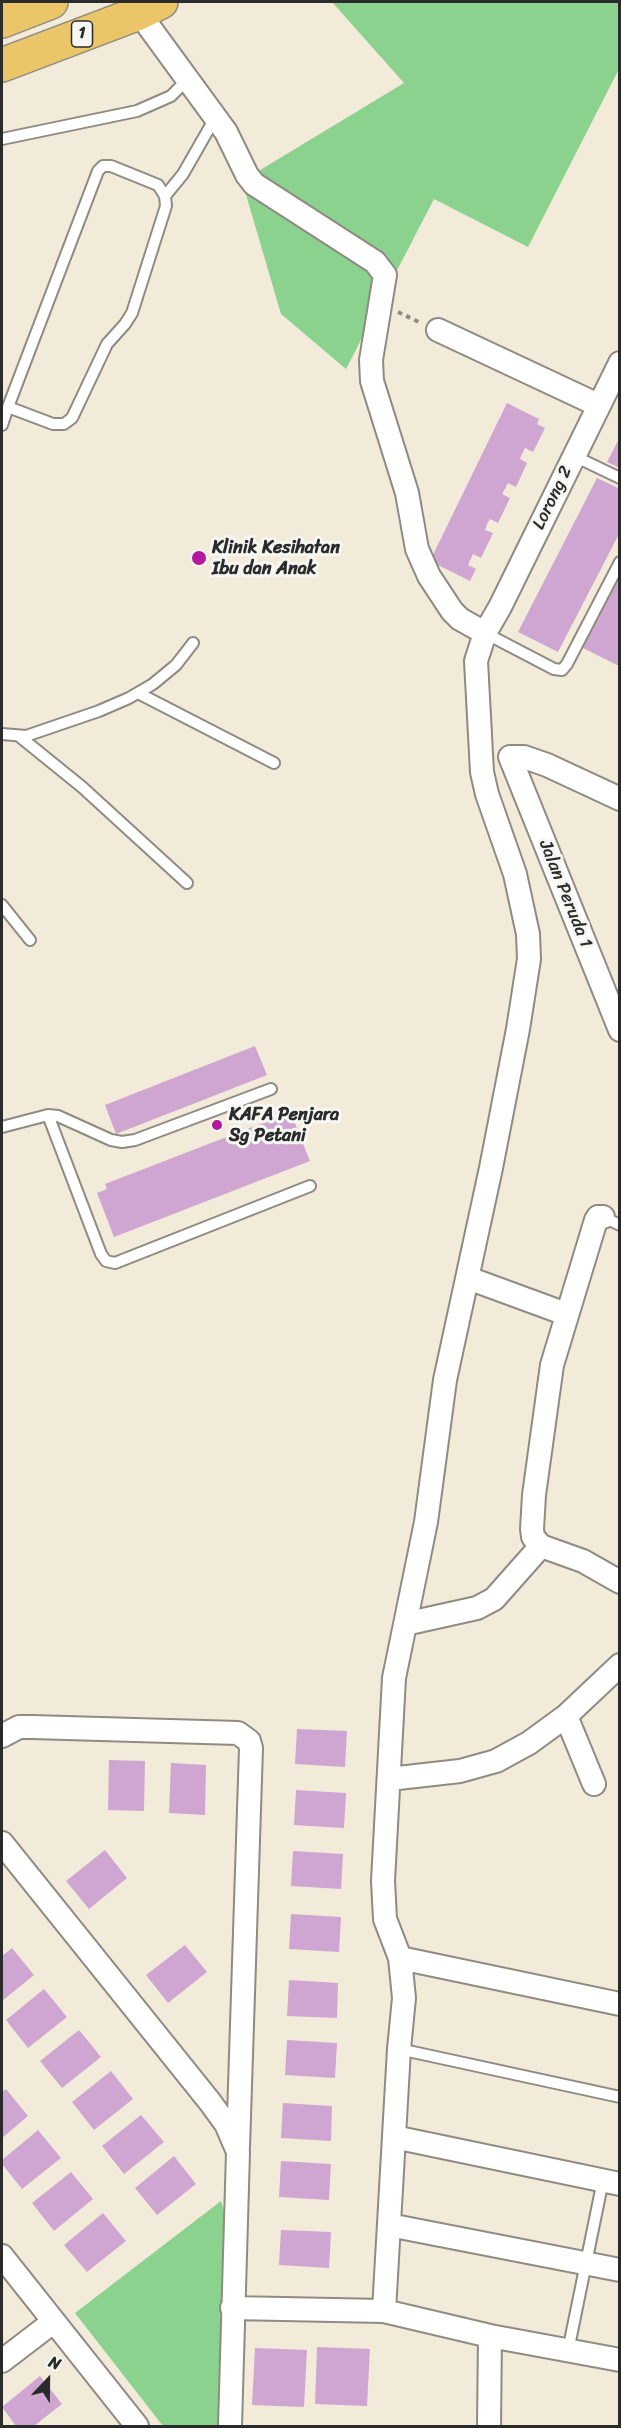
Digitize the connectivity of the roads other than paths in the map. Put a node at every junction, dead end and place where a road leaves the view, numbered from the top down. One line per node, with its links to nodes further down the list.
1 (51, 2): 3 (main road)
2 (150, 7): 4 (main road, 1); 5 (street)
3 (2, 21)
4 (2, 65)
5 (188, 79): 6 (street); 7 (lane)
6 (215, 118): 8 (lane); 17 (street)
7 (2, 139)
8 (165, 196): 12 (lane); 12 (lane)
9 (438, 330): 11 (street)
10 (620, 363): 11 (street, Lorong 2)
11 (598, 405): 14 (street, Lorong 2)
12 (8, 407): 13 (lane)
13 (2, 424)
14 (574, 456): 15 (lane); 17 (street, Lorong 2)
15 (620, 478)
16 (620, 562): 17 (lane)
17 (485, 633): 33 (street)
18 (193, 643): 19 (lane)
19 (138, 693): 21 (lane); 22 (lane)
20 (2, 734): 21 (lane)
21 (19, 736): 24 (lane)
22 (274, 763)
23 (620, 799): 27 (street, Jalan Peruda 1)
24 (187, 883)
25 (2, 905): 26 (lane)
26 (30, 940)
27 (620, 1030)
28 (271, 1089): 29 (lane)
29 (48, 1116): 30 (lane); 31 (lane)
30 (2, 1127)
31 (310, 1185)
32 (611, 1221): 34 (street)
33 (468, 1278): 34 (street); 37 (street)
34 (566, 1314): 35 (street)
35 (541, 1545): 36 (street); 37 (street)
36 (620, 1582)
37 (405, 1624): 41 (street)
38 (620, 1665): 39 (street)
39 (566, 1716): 41 (street); 42 (street)
40 (2, 1736): 49 (street)
41 (389, 1779): 44 (street)
42 (594, 1784)
43 (2, 1843): 49 (street)
44 (400, 1958): 45 (street); 46 (street)
45 (620, 2004)
46 (399, 2049): 47 (lane); 48 (street)
47 (620, 2097)
48 (394, 2137): 50 (street); 51 (street)
49 (238, 2152): 55 (street)
50 (611, 2182): 53 (lane)
51 (389, 2225): 53 (street); 56 (street)
52 (2, 2256): 57 (street)
53 (586, 2263): 54 (street); 59 (lane)
54 (620, 2270)
55 (232, 2308): 56 (street); 63 (street)
56 (384, 2312): 58 (street)
57 (53, 2322): 61 (street); 62 (street)
58 (490, 2336): 59 (street); 64 (street)
59 (568, 2351): 60 (street)
60 (620, 2360)
61 (2, 2361)
62 (136, 2427)
63 (230, 2427)
64 (489, 2427)

